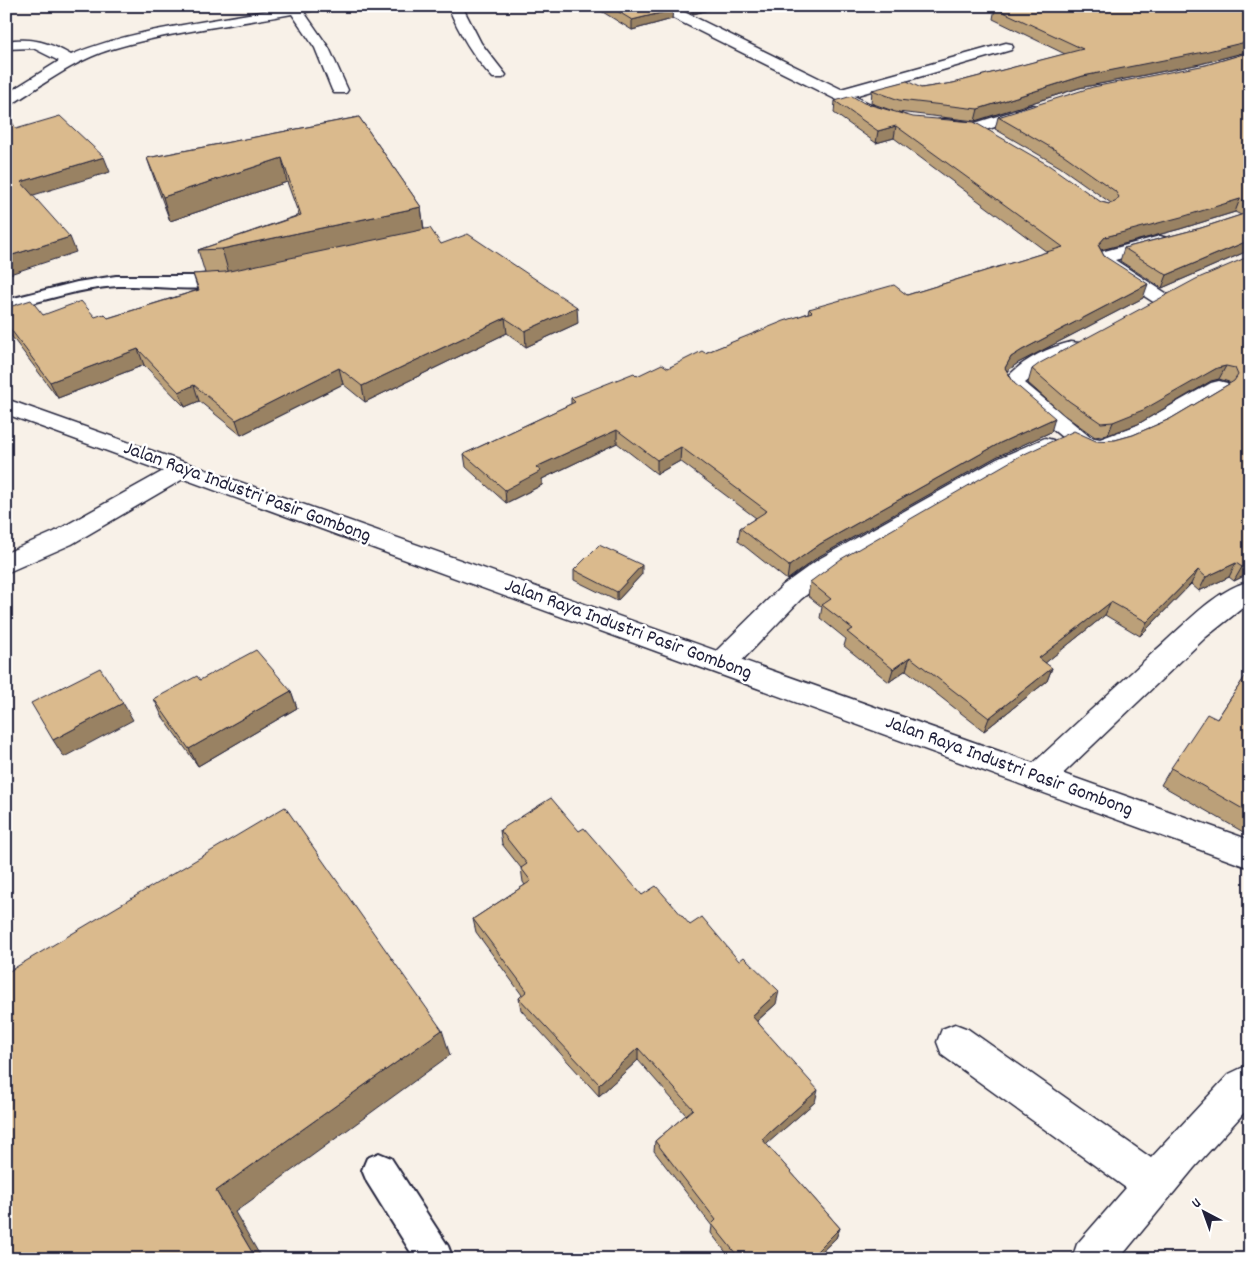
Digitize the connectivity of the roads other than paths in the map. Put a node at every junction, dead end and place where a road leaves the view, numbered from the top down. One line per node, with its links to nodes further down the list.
1 (316, 6): 4 (street)
2 (456, 6): 8 (street)
3 (660, 6): 10 (street)
4 (295, 9): 7 (street); 9 (street)
5 (6, 45): 7 (street)
6 (1006, 47): 10 (street)
7 (70, 61): 11 (street)
8 (498, 75)
9 (340, 90)
10 (839, 95): 13 (street)
11 (6, 101)
12 (1049, 104): 15 (street)
13 (892, 118)
14 (931, 123): 15 (street)
15 (976, 128): 16 (street)
16 (992, 138)
17 (1179, 237): 19 (street)
18 (246, 278): 20 (lane)
19 (1183, 287)
20 (6, 306)
21 (1090, 338): 24 (street)
22 (1219, 388): 24 (street)
23 (6, 406): 25 (street, Jalan Raya Industri Pasir Gombong)
24 (1072, 433): 28 (street)
25 (182, 470): 26 (street); 28 (street, Jalan Raya Industri Pasir Gombong)
26 (6, 564)
27 (1250, 590): 29 (street)
28 (722, 663): 29 (street, Jalan Raya Industri Pasir Gombong)
29 (1038, 778): 30 (street, Jalan Raya Industri Pasir Gombong)
30 (1250, 854)
31 (955, 1042): 34 (street)
32 (1250, 1082): 34 (street)
33 (379, 1170): 35 (lane)
34 (1155, 1186): 36 (street)
35 (435, 1259)
36 (1092, 1259)

